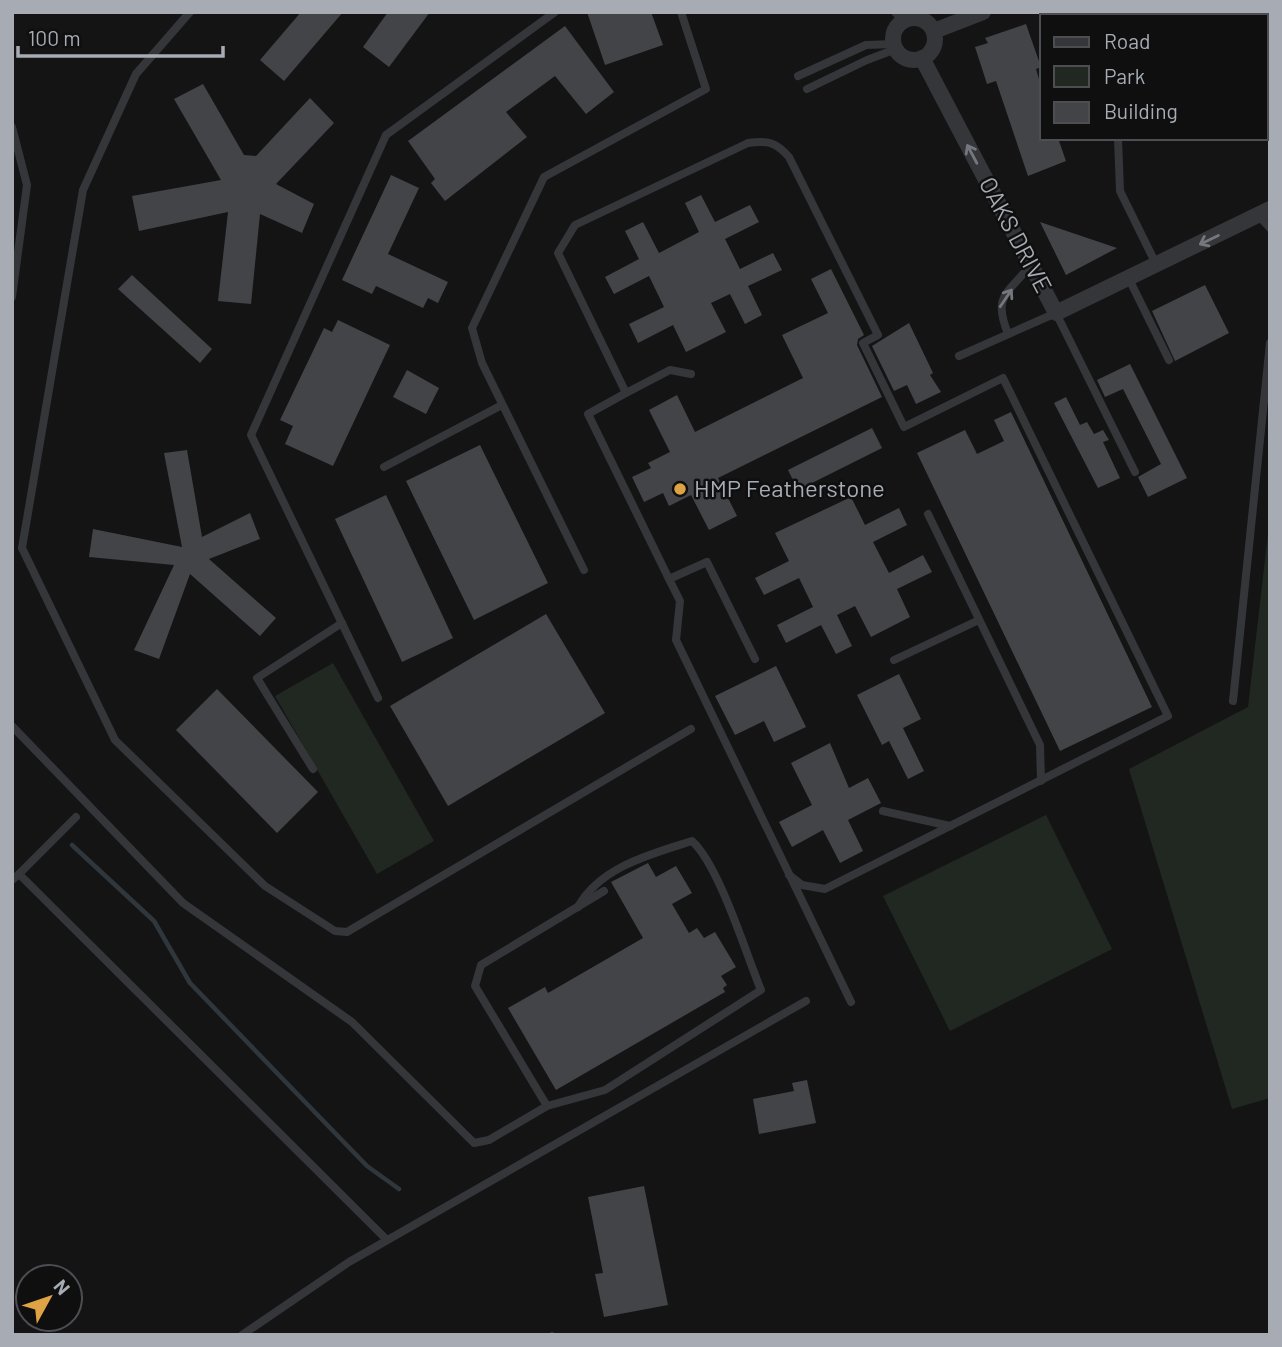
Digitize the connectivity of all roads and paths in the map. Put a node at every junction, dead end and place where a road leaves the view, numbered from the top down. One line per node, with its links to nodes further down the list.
1 (190, 12): 39 (lane)
2 (555, 12): 33 (lane)
3 (681, 12): 26 (lane)
4 (983, 12): 6 (street)
5 (899, 17): 6 (street); 7 (street)
6 (934, 31): 8 (street)
7 (895, 47): 8 (street); 9 (lane); 10 (lane)
8 (922, 58): 15 (street, OAKS DRIVE, one-way to 8)
9 (799, 76)
10 (807, 89)
11 (12, 127): 18 (lane)
12 (1118, 140): 16 (lane)
13 (1264, 212): 14 (lane); 16 (street, OAKS DRIVE, one-way to 16)
14 (1270, 228)
15 (1030, 265): 19 (street, OAKS DRIVE); 20 (lane, one-way to 15)
16 (1157, 266): 17 (street, OAKS DRIVE)
17 (1129, 279): 19 (street, OAKS DRIVE); 23 (lane)
18 (12, 297)
19 (1056, 313): 20 (lane); 28 (lane)
20 (1009, 334): 22 (lane)
21 (1270, 343): 37 (lane)
22 (959, 356)
23 (1169, 360)
24 (691, 374): 25 (lane)
25 (626, 393): 31 (lane); 41 (lane)
26 (502, 405): 27 (lane); 30 (lane)
27 (384, 467)
28 (1135, 472)
29 (928, 514): 32 (lane)
30 (584, 570)
31 (669, 579): 34 (lane); 45 (lane)
32 (979, 620): 35 (lane); 41 (lane)
33 (342, 623): 36 (lane); 40 (lane)
34 (755, 659)
35 (894, 660)
36 (378, 698)
37 (1233, 701)
38 (12, 726): 51 (lane)
39 (691, 729)
40 (313, 769)
41 (1041, 780): 44 (lane)
42 (883, 811): 44 (lane)
43 (76, 817): 46 (lane)
44 (950, 826): 45 (lane)
45 (789, 875): 50 (lane)
46 (16, 877): 52 (lane)
47 (604, 891): 48 (lane)
48 (578, 907): 51 (lane); 51 (lane)
49 (806, 1001): 52 (lane)
50 (851, 1002)
51 (547, 1106)
52 (387, 1240): 53 (lane)
53 (242, 1335)

